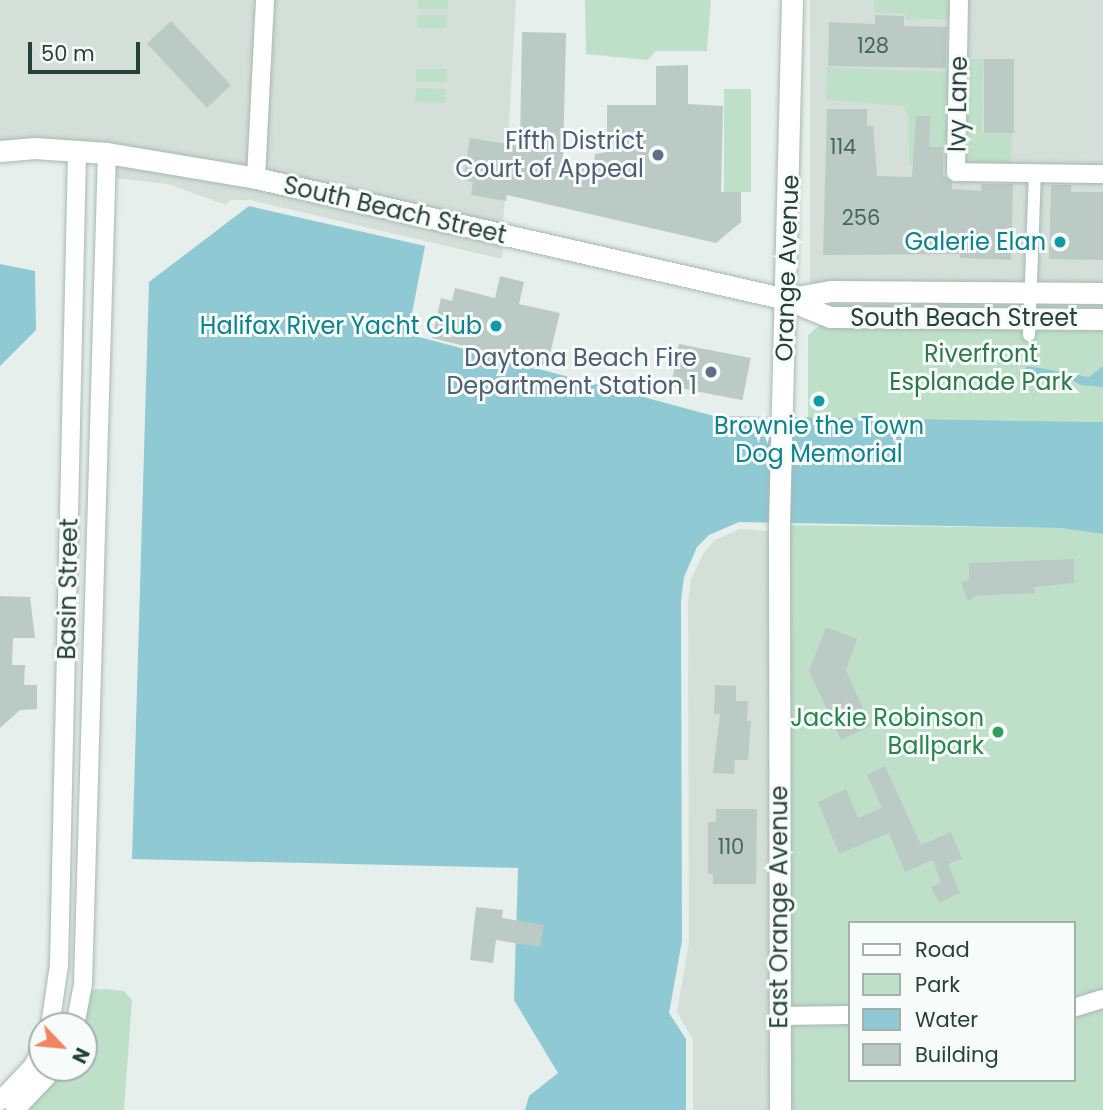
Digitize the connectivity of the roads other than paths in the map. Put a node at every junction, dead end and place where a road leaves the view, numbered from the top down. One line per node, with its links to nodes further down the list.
1 (265, 0): 9 (street)
2 (792, 0): 12 (street, Orange Avenue)
3 (959, 0): 7 (street, Ivy Lane)
4 (77, 150): 5 (street, South Beach Street); 6 (street, South Beach Street); 16 (street, Basin Street)
5 (0, 151)
6 (107, 153): 9 (street, South Beach Street); 15 (street, Basin Street)
7 (1035, 173): 8 (street, Ivy Lane); 10 (street)
8 (1103, 174)
9 (256, 178): 12 (street, South Beach Street)
10 (1031, 291): 11 (street, South Beach Street); 12 (street, South Beach Street); 14 (street)
11 (1103, 293)
12 (786, 299): 14 (street, South Beach Street); 17 (street, Orange Avenue)
13 (1103, 319): 14 (street, South Beach Street)
14 (1030, 326)
15 (99, 410): 16 (street); 19 (street, Basin Street)
16 (73, 411): 18 (street, Basin Street)
17 (779, 537): 31 (street, East Orange Avenue)
18 (68, 609): 19 (street); 20 (street, Basin Street)
19 (93, 610): 21 (street, Basin Street)
20 (66, 701): 21 (street); 23 (street, Basin Street)
21 (91, 701): 22 (street, Basin Street)
22 (87, 844): 23 (street); 25 (street, Basin Street)
23 (62, 845): 24 (street, Basin Street)
24 (57, 982): 25 (street); 28 (street, Basin Street)
25 (83, 984): 29 (street, Basin Street)
26 (1103, 999): 27 (street)
27 (1075, 1007)
28 (52, 1012)
29 (78, 1012)
30 (848, 1015): 31 (street)
31 (779, 1016): 36 (street, East Orange Avenue)
32 (28, 1072): 34 (street)
33 (42, 1082): 35 (street)
34 (0, 1101)
35 (15, 1110)
36 (780, 1110)

